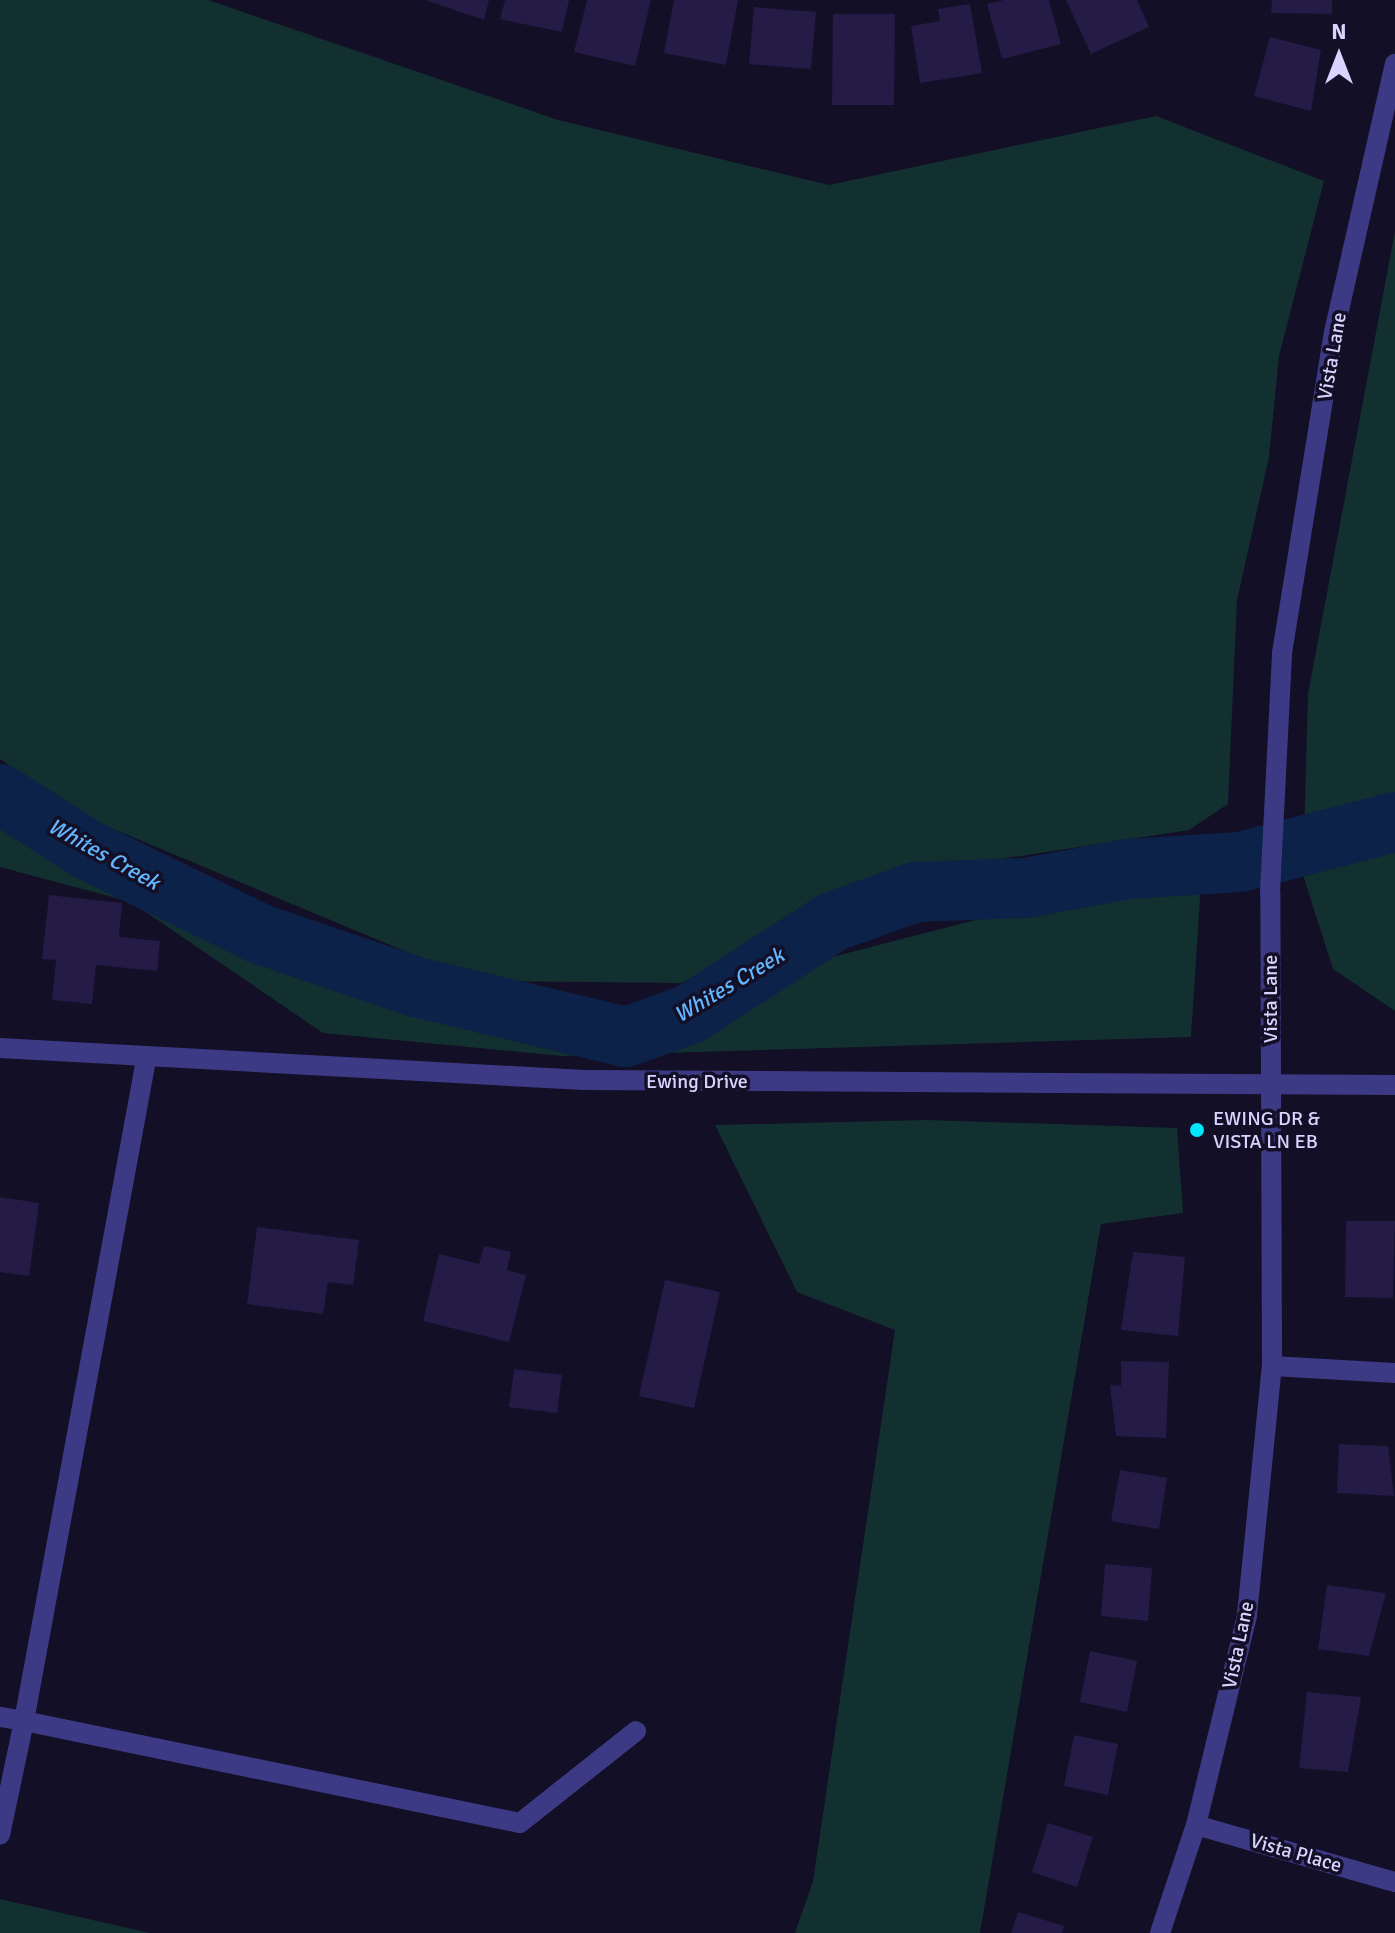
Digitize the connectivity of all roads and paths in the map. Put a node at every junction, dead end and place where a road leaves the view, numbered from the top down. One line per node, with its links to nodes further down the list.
1 (1395, 64): 4 (street, Vista Lane)
2 (0, 1048): 3 (street, Ewing Drive)
3 (146, 1060): 4 (street, Ewing Drive); 9 (street)
4 (1270, 1082): 5 (street, Ewing Drive); 6 (street, Vista Lane)
5 (1395, 1085)
6 (1272, 1366): 7 (street); 11 (street, Vista Lane)
7 (1395, 1373)
8 (0, 1717): 9 (street)
9 (24, 1721): 10 (street); 12 (street)
10 (636, 1731)
11 (1196, 1825): 13 (street, Vista Place); 14 (street, Vista Lane)
12 (0, 1835)
13 (1395, 1882)
14 (1160, 1933)

